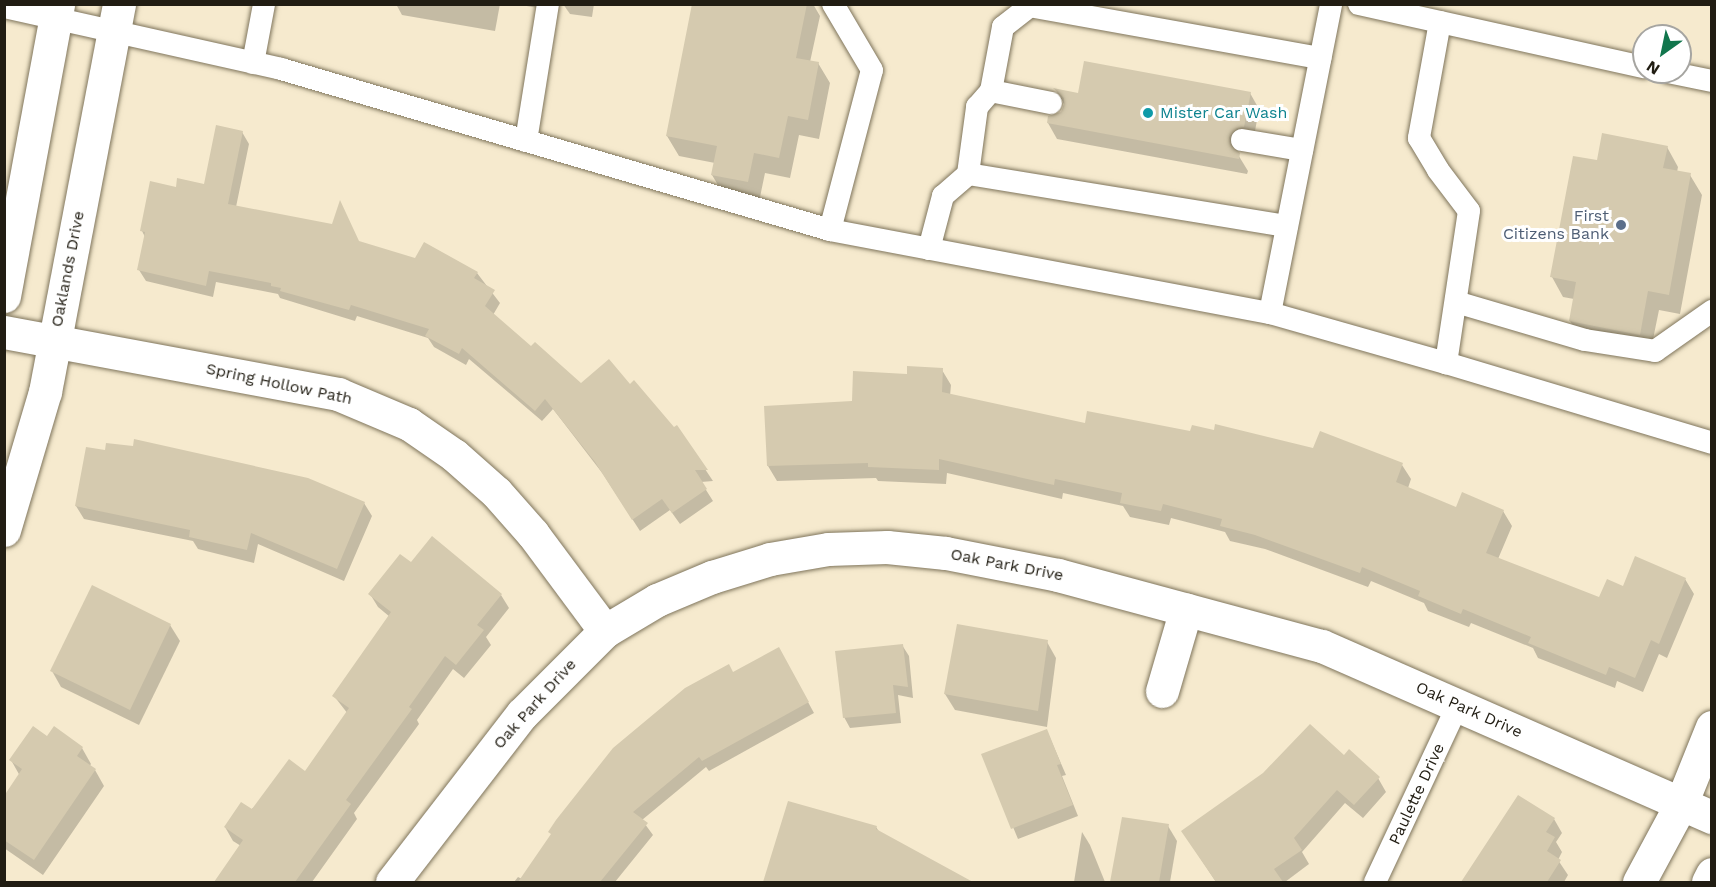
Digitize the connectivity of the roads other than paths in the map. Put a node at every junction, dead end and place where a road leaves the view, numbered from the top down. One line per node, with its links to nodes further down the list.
1 (264, 4): 11 (lane)
2 (548, 4): 18 (lane)
3 (833, 4): 22 (lane)
4 (1331, 4): 10 (lane)
5 (1359, 4): 9 (lane)
6 (4, 7): 7 (lane)
7 (57, 12): 8 (lane); 24 (street)
8 (116, 19): 11 (lane); 29 (street, Oaklands Drive)
9 (1440, 22): 12 (lane); 25 (lane)
10 (1320, 58): 15 (lane); 19 (lane)
11 (253, 63): 18 (lane)
12 (1632, 64)
13 (1692, 77): 14 (lane)
14 (1712, 81)
15 (991, 91): 16 (lane); 20 (lane)
16 (1051, 103)
17 (1242, 140): 19 (lane)
18 (526, 141): 22 (lane)
19 (1302, 150): 21 (lane)
20 (968, 174): 21 (lane); 23 (lane)
21 (1287, 226): 27 (lane)
22 (830, 230): 23 (lane)
23 (929, 249): 27 (lane)
24 (4, 296)
25 (1456, 302): 26 (lane); 30 (lane)
26 (1712, 311)
27 (1270, 313): 30 (lane)
28 (4, 332): 29 (street, Spring Hollow Path)
29 (55, 340): 32 (street, Oaklands Drive); 34 (street, Spring Hollow Path)
30 (1446, 363): 31 (lane)
31 (1712, 443)
32 (4, 531)
33 (1186, 609): 34 (street, Oak Park Drive); 35 (street); 36 (street, Oak Park Drive)
34 (605, 631): 41 (street, Oak Park Drive)
35 (1162, 691)
36 (1458, 705): 38 (street, Oak Park Drive); 42 (lane, Paulette Drive)
37 (1712, 727): 38 (street)
38 (1681, 804): 39 (street, Oak Park Drive); 43 (street)
39 (1712, 817)
40 (1712, 874): 44 (street)
41 (392, 882)
42 (1375, 882)
43 (1639, 882)
44 (1708, 882)

